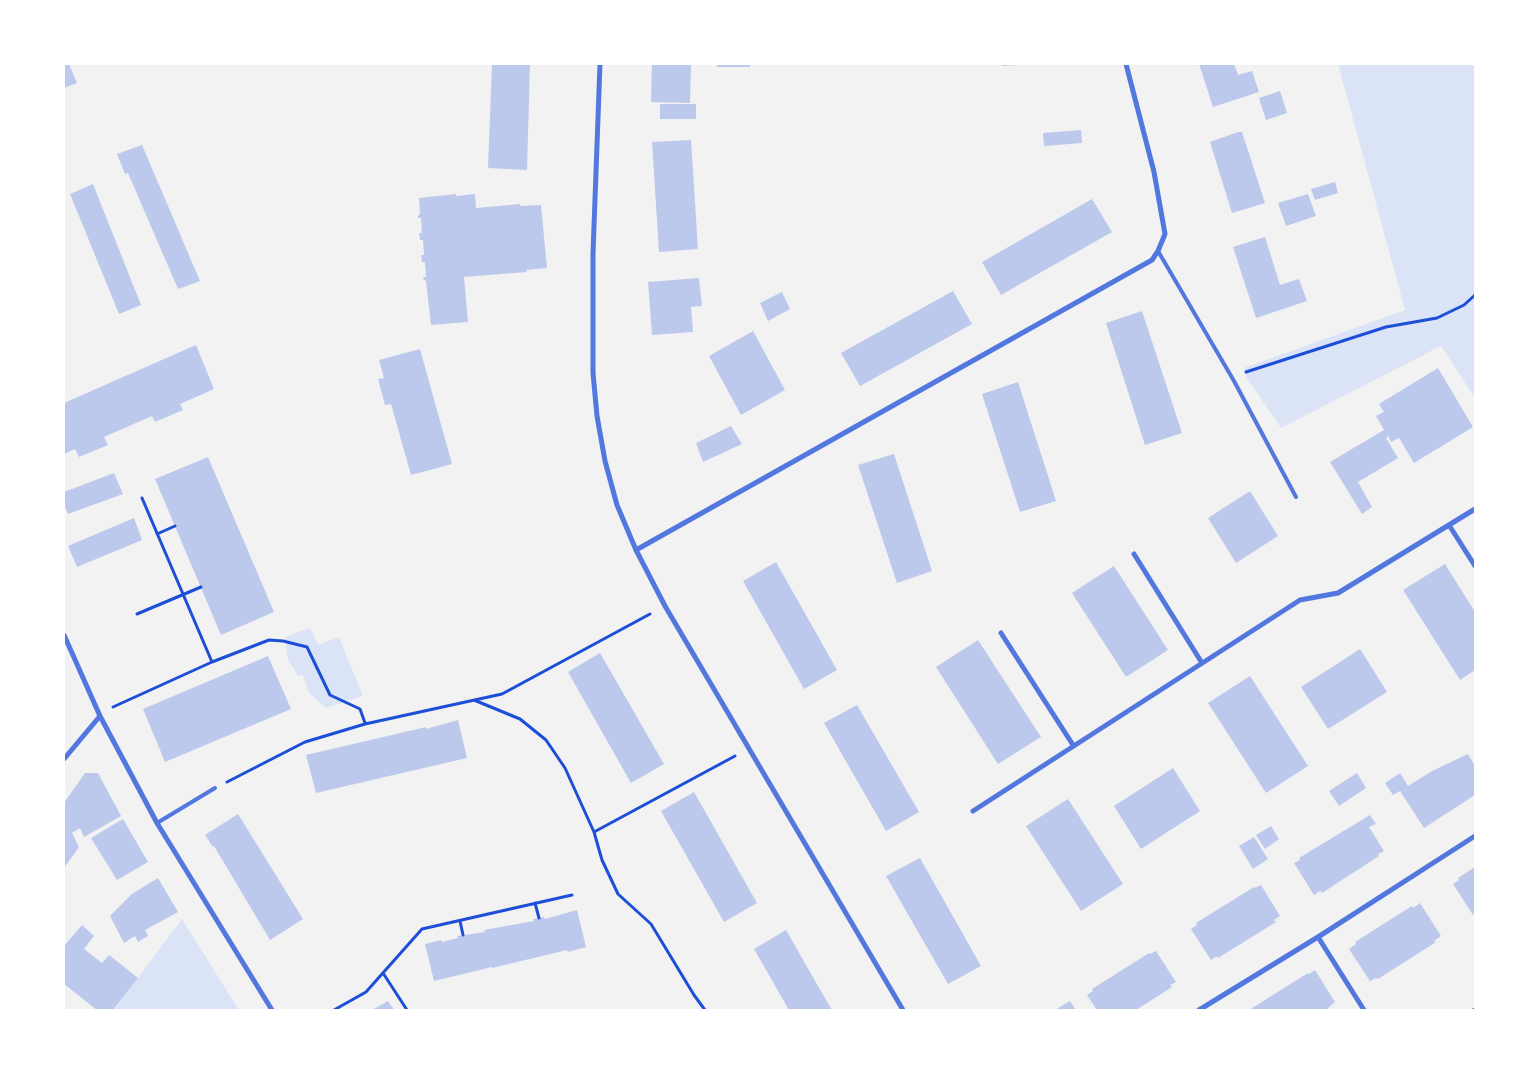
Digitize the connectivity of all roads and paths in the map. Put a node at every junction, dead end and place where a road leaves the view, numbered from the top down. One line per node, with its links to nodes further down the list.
1 (600, 64): 12 (street)
2 (1126, 64): 3 (street)
3 (1158, 251): 5 (lane); 12 (street)
4 (1475, 295): 5 (path)
5 (1231, 377): 6 (lane)
6 (1296, 496)
7 (142, 498): 11 (path)
8 (1475, 510): 9 (street)
9 (1449, 525): 14 (street); 22 (street)
10 (175, 526): 11 (path)
11 (157, 534): 16 (path)
12 (636, 550): 17 (street)
13 (1134, 554): 22 (street)
14 (1475, 566)
15 (201, 587): 16 (path)
16 (183, 594): 18 (path); 21 (path)
17 (665, 606): 23 (path); 27 (street)
18 (137, 614)
19 (1001, 633): 26 (street)
20 (64, 635): 24 (street)
21 (212, 662): 24 (path); 25 (path)
22 (1202, 663): 26 (street)
23 (474, 700): 25 (path); 32 (path)
24 (100, 715): 28 (street); 31 (street)
25 (365, 724): 29 (path)
26 (1073, 745): 30 (street)
27 (750, 748): 32 (path); 45 (street)
28 (64, 759)
29 (215, 788): 31 (lane)
30 (973, 812)
31 (157, 823): 41 (street)
32 (594, 832): 44 (path)
33 (1475, 836): 39 (street)
34 (572, 895): 35 (path)
35 (535, 903): 36 (path); 37 (path)
36 (539, 918)
37 (460, 921): 38 (path); 40 (path)
38 (463, 935)
39 (1318, 937): 46 (street); 47 (street)
40 (383, 973): 42 (path); 43 (path)
41 (272, 1010)
42 (337, 1010)
43 (407, 1010)
44 (705, 1010)
45 (903, 1010)
46 (1199, 1010)
47 (1364, 1010)

